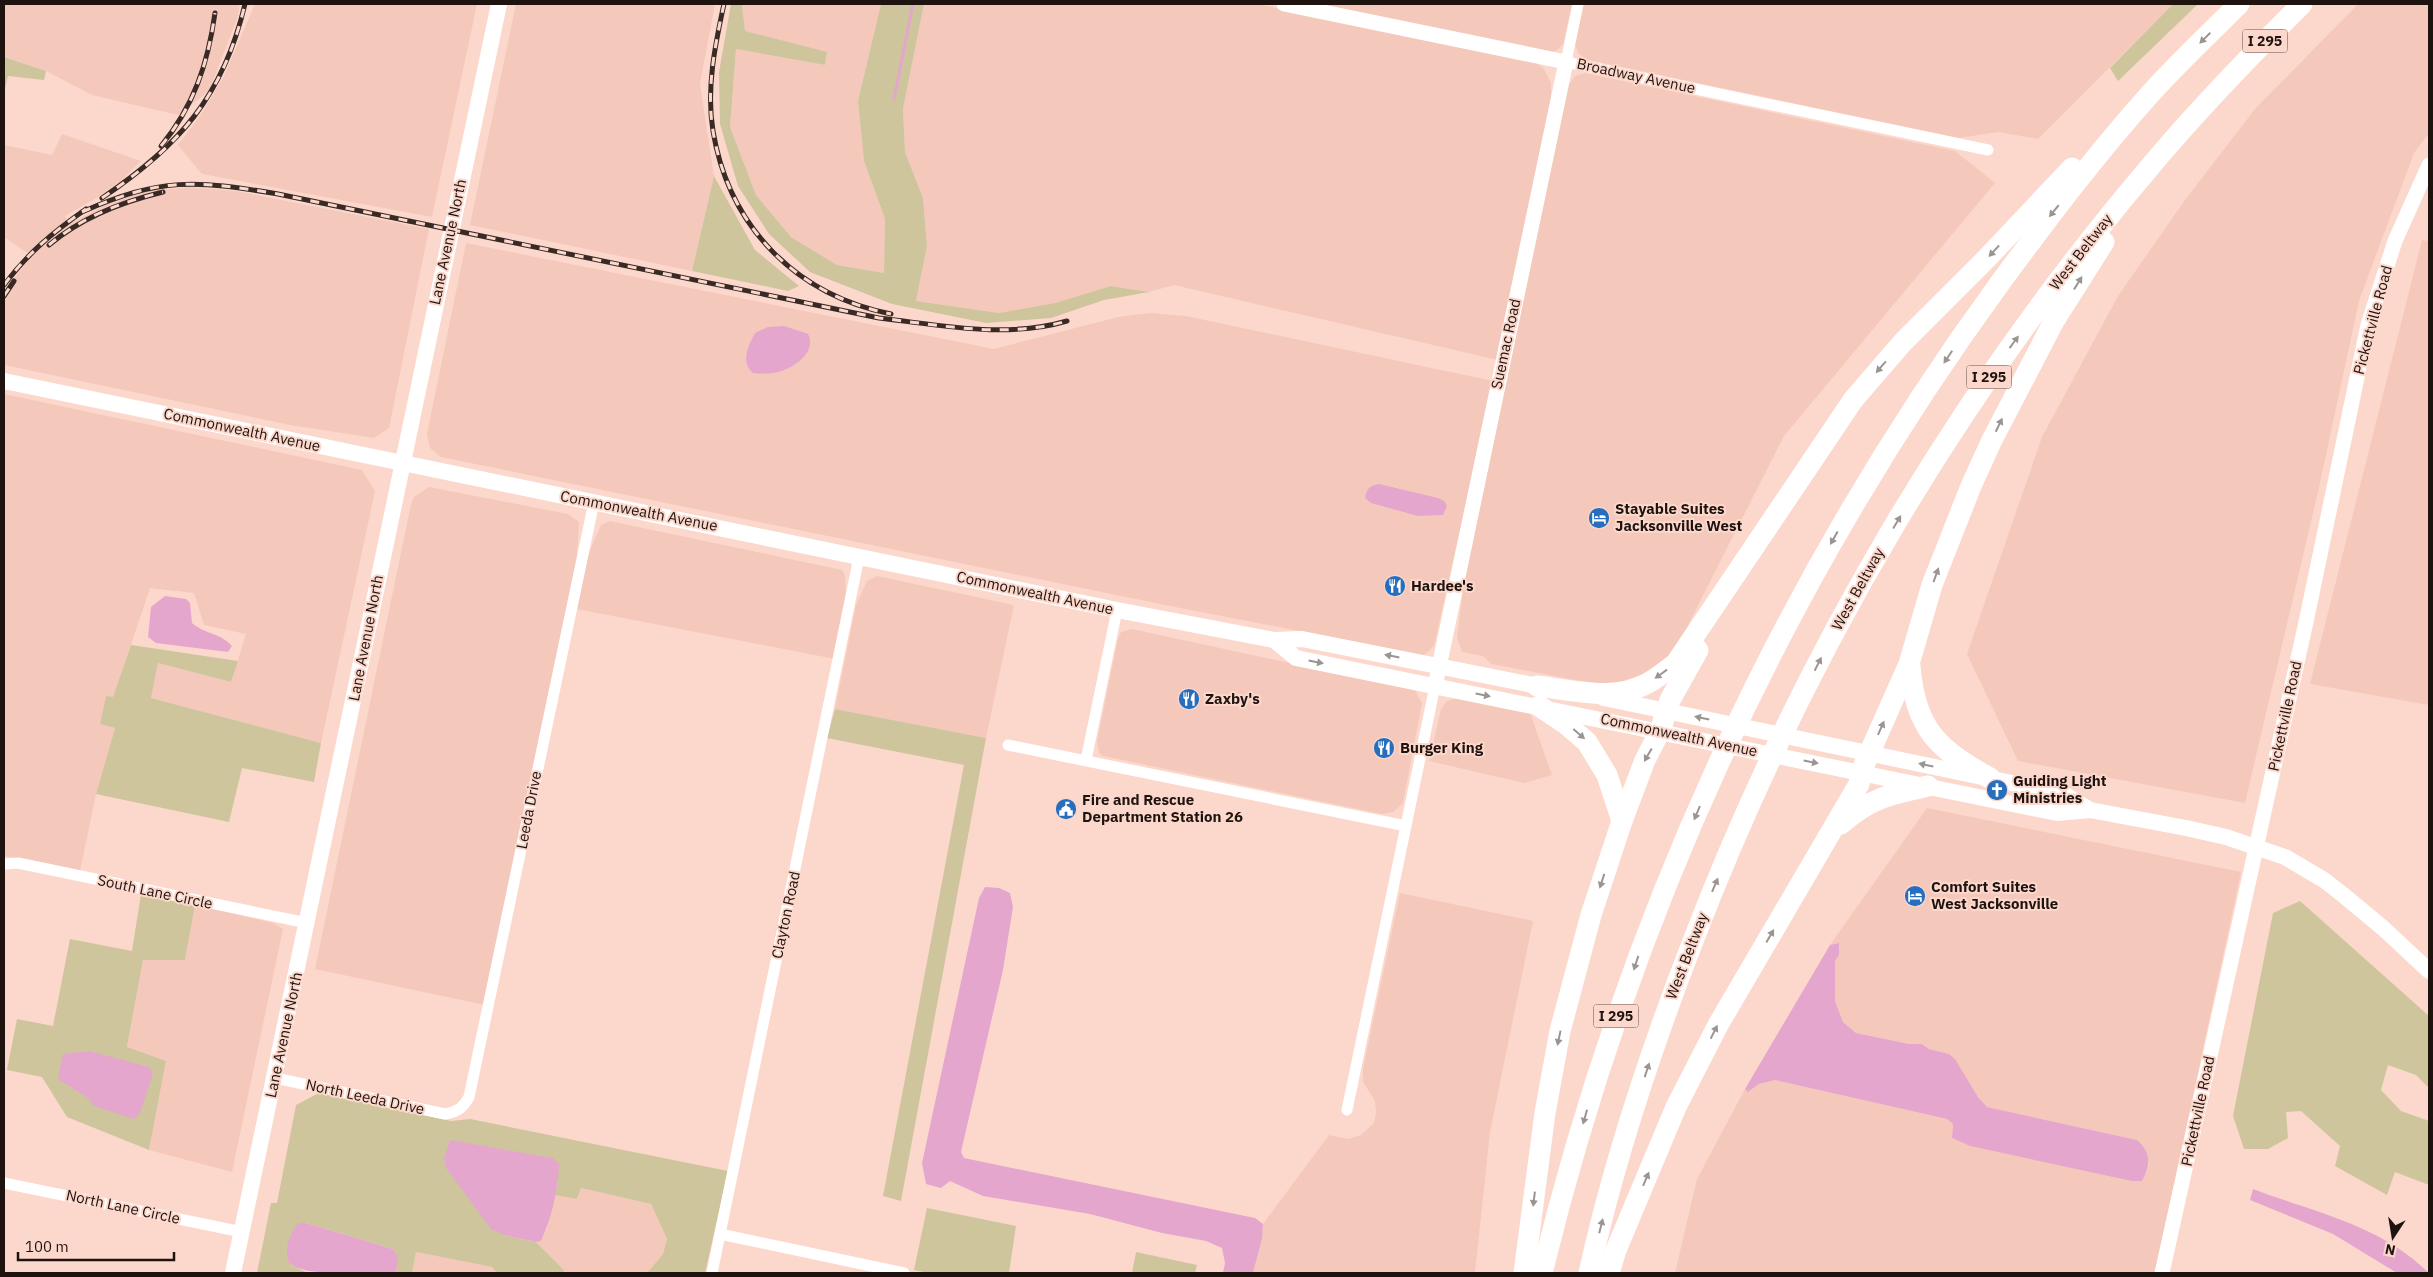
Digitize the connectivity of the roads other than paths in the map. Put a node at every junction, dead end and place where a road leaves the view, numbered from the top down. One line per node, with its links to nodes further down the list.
1 (500, 4): 12 (main road, Lane Avenue North)
2 (1284, 4): 6 (street, Broadway Avenue)
3 (1578, 4): 6 (street, Suemac Road)
4 (2239, 4): 8 (highway, I 295, one-way to 8)
5 (2302, 4): 7 (highway, West Beltway / I 295)
6 (1566, 62): 9 (street, Broadway Avenue); 19 (street, Suemac Road)
7 (2228, 78): 18 (highway, one-way to 7); 48 (highway, West Beltway / I 295, one-way to 7)
8 (2152, 92): 14 (highway, one-way to 14); 47 (highway, I 295, one-way to 47)
9 (1988, 150)
10 (2429, 165): 33 (street, Pickettville Road)
11 (4, 381): 12 (main road, Commonwealth Avenue)
12 (402, 463): 13 (main road, Commonwealth Avenue); 35 (main road, Lane Avenue North)
13 (594, 502): 15 (main road, Commonwealth Avenue); 39 (street, Leeda Drive)
14 (1771, 522): 21 (highway, one-way to 21); 22 (highway)
15 (859, 556): 16 (main road, Commonwealth Avenue); 42 (street, Clayton Road)
16 (1117, 610): 17 (main road, Commonwealth Avenue); 25 (street)
17 (1274, 640): 19 (main road, Commonwealth Avenue, one-way to 17); 20 (main road, Commonwealth Avenue, one-way to 20)
18 (1910, 664): 26 (highway, one-way to 18); 27 (highway)
19 (1440, 666): 20 (street, Suemac Road); 21 (main road, Commonwealth Avenue)
20 (1435, 686): 21 (main road, Commonwealth Avenue, one-way to 21); 31 (street)
21 (1538, 696): 22 (main road, Commonwealth Avenue); 23 (main road, Commonwealth Avenue); 30 (highway, one-way to 30)
22 (1667, 711): 23 (highway); 26 (main road, Commonwealth Avenue, one-way to 22)
23 (1660, 731): 26 (main road, Commonwealth Avenue, one-way to 26); 30 (highway, one-way to 30)
24 (1008, 745): 25 (street)
25 (1086, 760): 31 (street)
26 (1865, 763): 27 (main road, Commonwealth Avenue, one-way to 26); 28 (main road, Commonwealth Avenue); 32 (highway)
27 (1990, 778): 29 (main road, Commonwealth Avenue)
28 (1928, 786): 29 (main road, Commonwealth Avenue); 32 (highway)
29 (2090, 810): 33 (main road, Commonwealth Avenue)
30 (1622, 821): 46 (highway, one-way to 46)
31 (1406, 826): 38 (street)
32 (1831, 832): 49 (highway, one-way to 32)
33 (2256, 846): 36 (main road, Commonwealth Avenue); 50 (street, Pickettville Road)
34 (4, 864): 35 (street, South Lane Circle)
35 (307, 923): 37 (main road, Lane Avenue North)
36 (2429, 971)
37 (275, 1078): 39 (street, North Leeda Drive); 41 (main road, Lane Avenue North)
38 (1347, 1110)
39 (455, 1112)
40 (4, 1183): 41 (street, North Lane Circle)
41 (242, 1232): 43 (main road, Lane Avenue North)
42 (720, 1234): 44 (street, Clayton Road); 45 (street)
43 (234, 1273)
44 (712, 1273)
45 (904, 1273)
46 (1524, 1273)
47 (1542, 1273)
48 (1589, 1273)
49 (1609, 1273)
50 (2162, 1273)

